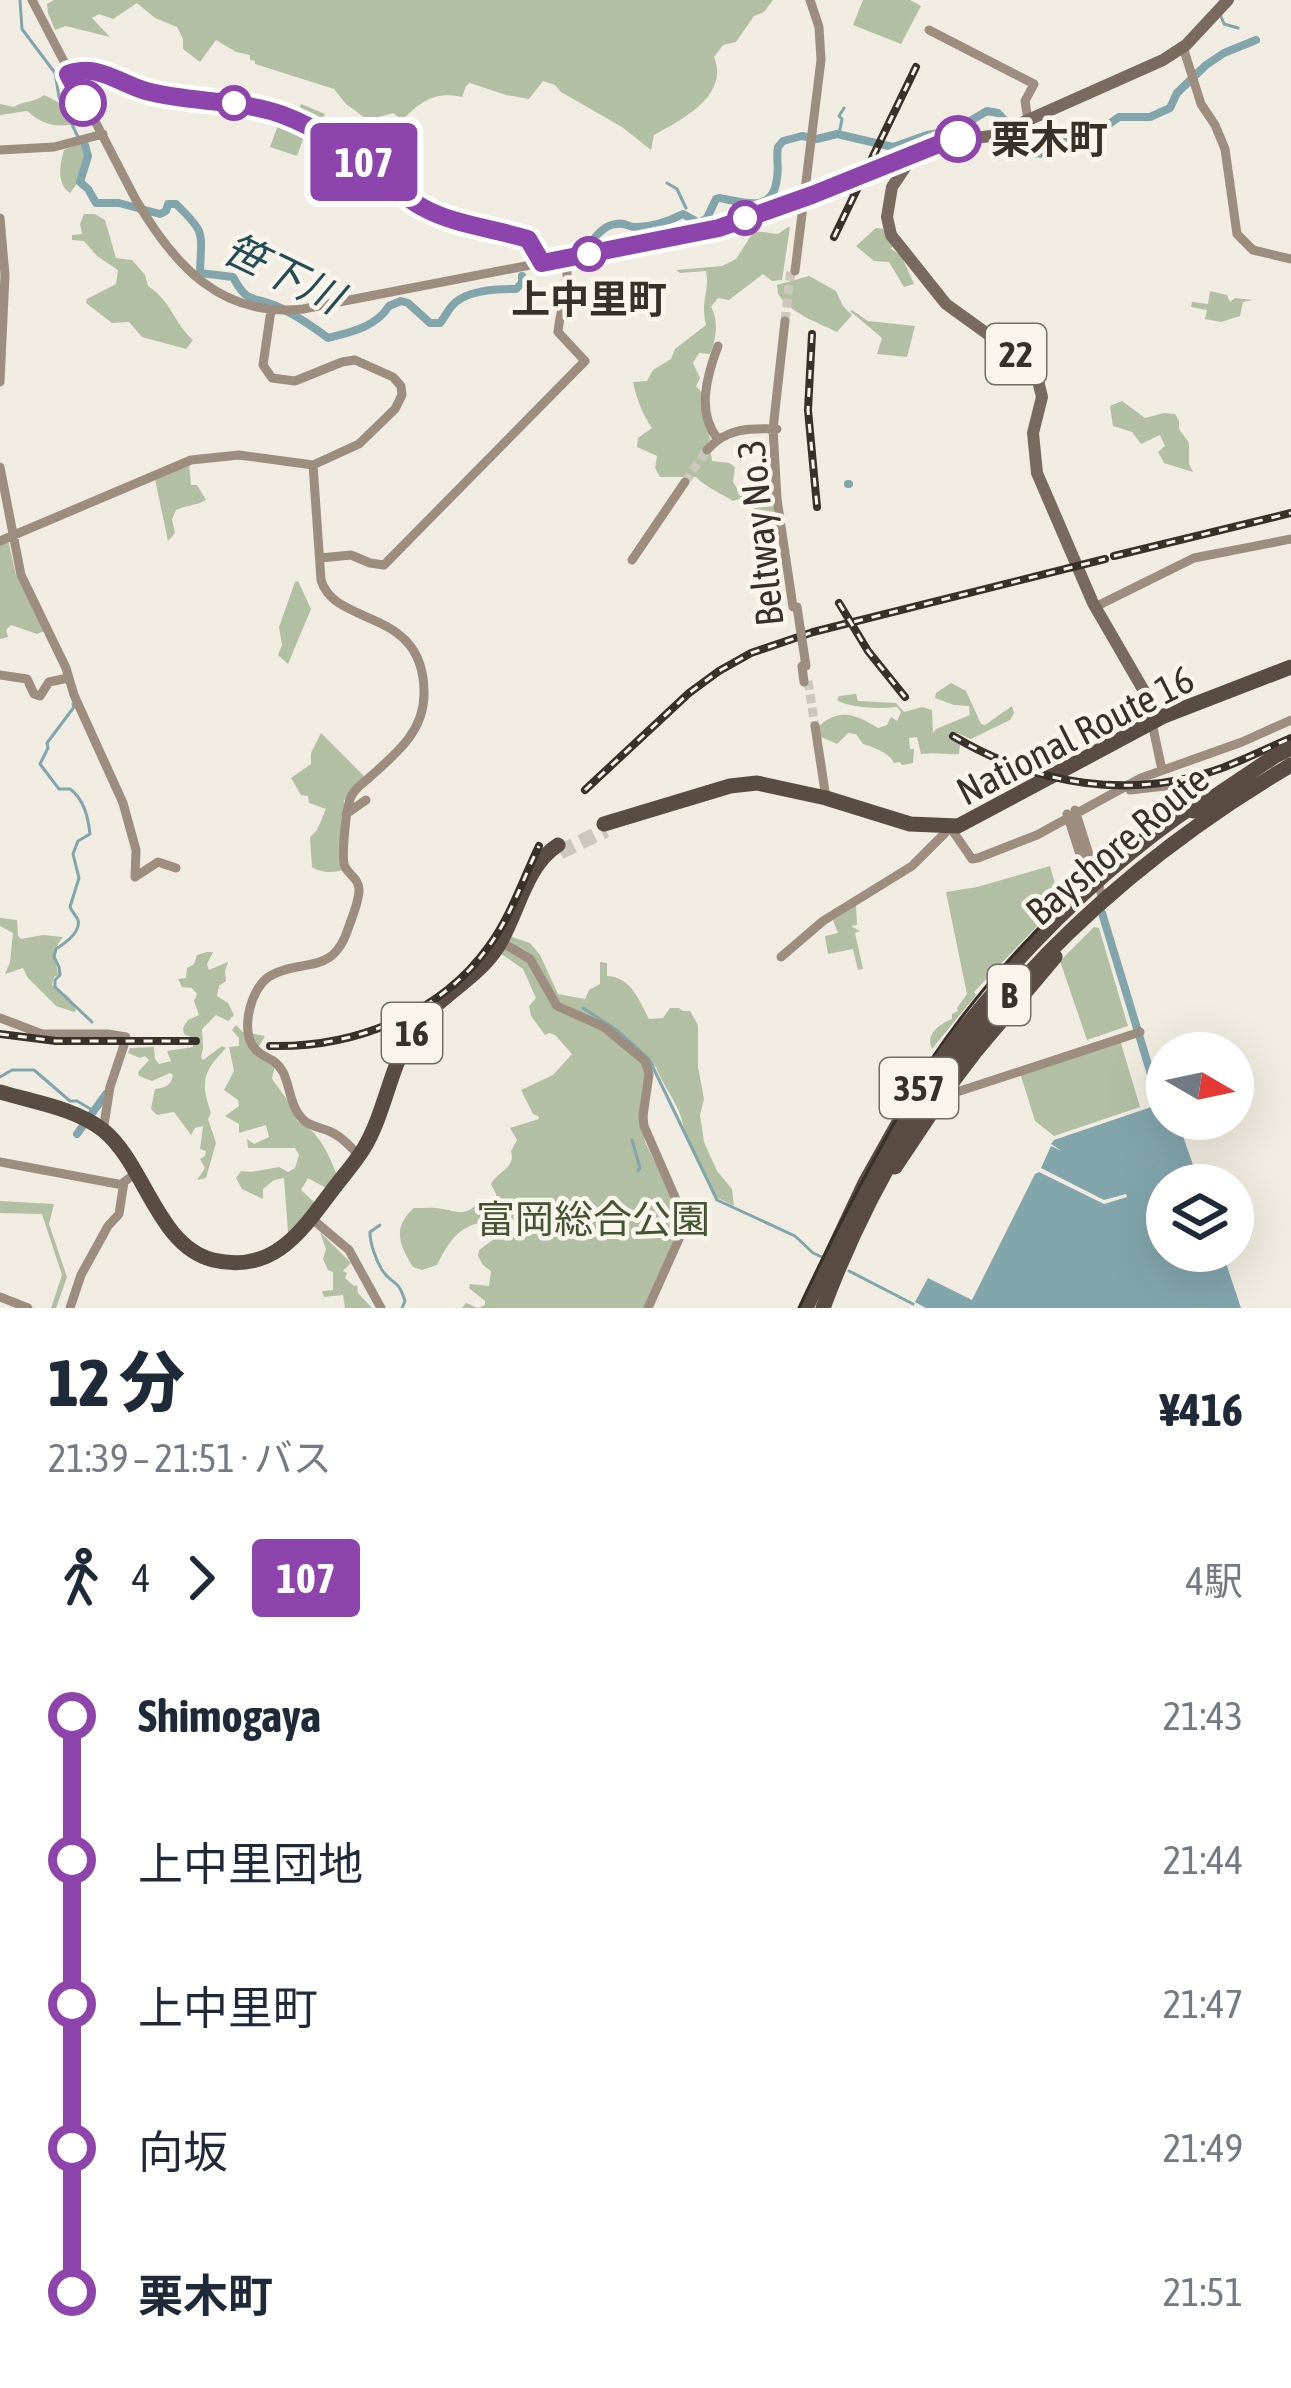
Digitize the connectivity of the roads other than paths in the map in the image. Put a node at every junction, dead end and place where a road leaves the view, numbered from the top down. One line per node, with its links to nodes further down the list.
1 (30, 0): 6 (street)
2 (808, 0): 11 (street)
3 (1222, 7): 5 (main road)
4 (929, 30): 7 (street)
5 (1183, 47): 7 (main road); 13 (street)
6 (69, 74): 8 (street); 15 (street)
7 (1028, 120): 10 (main road)
8 (101, 135): 9 (street); 17 (street)
9 (0, 150)
10 (915, 153): 11 (street); 32 (main road, 22)
11 (801, 199): 14 (street); 16 (street)
12 (0, 218): 19 (street)
13 (1291, 259)
14 (565, 260): 15 (street); 30 (street)
15 (542, 265): 17 (street)
16 (793, 271)
17 (282, 312): 25 (street)
18 (787, 322): 22 (street, Beltway No.3)
19 (1, 346): 21 (street)
20 (718, 346): 23 (street)
21 (0, 382)
22 (775, 429): 23 (street); 36 (street, Beltway No.3, bridge)
23 (718, 439): 24 (street)
24 (706, 450)
25 (313, 465): 28 (street); 30 (street)
26 (0, 467): 28 (street)
27 (686, 482): 31 (street)
28 (6, 538): 35 (street)
29 (1291, 538): 32 (street)
30 (320, 558): 49 (street)
31 (632, 560)
32 (1095, 607): 38 (main road, 22)
33 (1291, 669): 38 (highway, National Route 16)
34 (0, 675): 35 (street)
35 (68, 678): 54 (street)
36 (806, 682)
37 (1291, 717): 41 (street)
38 (1152, 725): 41 (street); 51 (highway, National Route 16)
39 (812, 726): 45 (street)
40 (1291, 759): 44 (highway, 357); 47 (highway, 357); 52 (highway, bridge); 55 (highway, bridge); 67 (highway, Bayshore Route / B, bridge); 72 (highway, Bayshore Route / B, bridge)
41 (1162, 767): 42 (street); 48 (street)
42 (1127, 785): 43 (street); 48 (street)
43 (1165, 786)
44 (1221, 788): 47 (street); 52 (highway, 357)
45 (823, 799): 50 (highway, National Route 16); 51 (highway, National Route 16)
46 (366, 800): 49 (street)
47 (1233, 809): 55 (highway, 357)
48 (1072, 813): 51 (street); 56 (street)
49 (346, 814): 69 (street)
50 (605, 827)
51 (952, 831): 60 (street)
52 (1141, 845): 56 (highway, 357)
53 (559, 849): 59 (highway, 16)
54 (176, 868)
55 (1150, 868): 57 (highway, 357)
56 (1088, 887): 57 (street); 58 (highway, 357)
57 (1105, 905): 61 (highway, 357)
58 (1048, 929): 64 (highway, 357); 67 (highway, B, bridge)
59 (501, 942): 69 (highway, 16); 78 (street)
60 (781, 957)
61 (1043, 970): 65 (highway, 357); 67 (highway, 357, bridge)
62 (0, 1018): 68 (street)
63 (1137, 1034): 65 (street)
64 (930, 1069): 65 (street); 79 (highway, 357)
65 (947, 1088): 80 (highway, 357)
66 (0, 1092): 68 (highway, 16)
67 (920, 1112): 72 (highway, 357, bridge); 80 (highway, Bayshore Route / B, bridge)
68 (104, 1131): 71 (highway, 16)
69 (359, 1155): 73 (highway, 16)
70 (0, 1162): 71 (street)
71 (129, 1179): 73 (highway, 16); 76 (street)
72 (862, 1216): 80 (highway, Bayshore Route / B, bridge)
73 (311, 1218): 77 (street)
74 (0, 1297): 75 (street)
75 (28, 1308)
76 (70, 1308)
77 (380, 1308)
78 (648, 1308)
79 (806, 1308)
80 (820, 1308)

